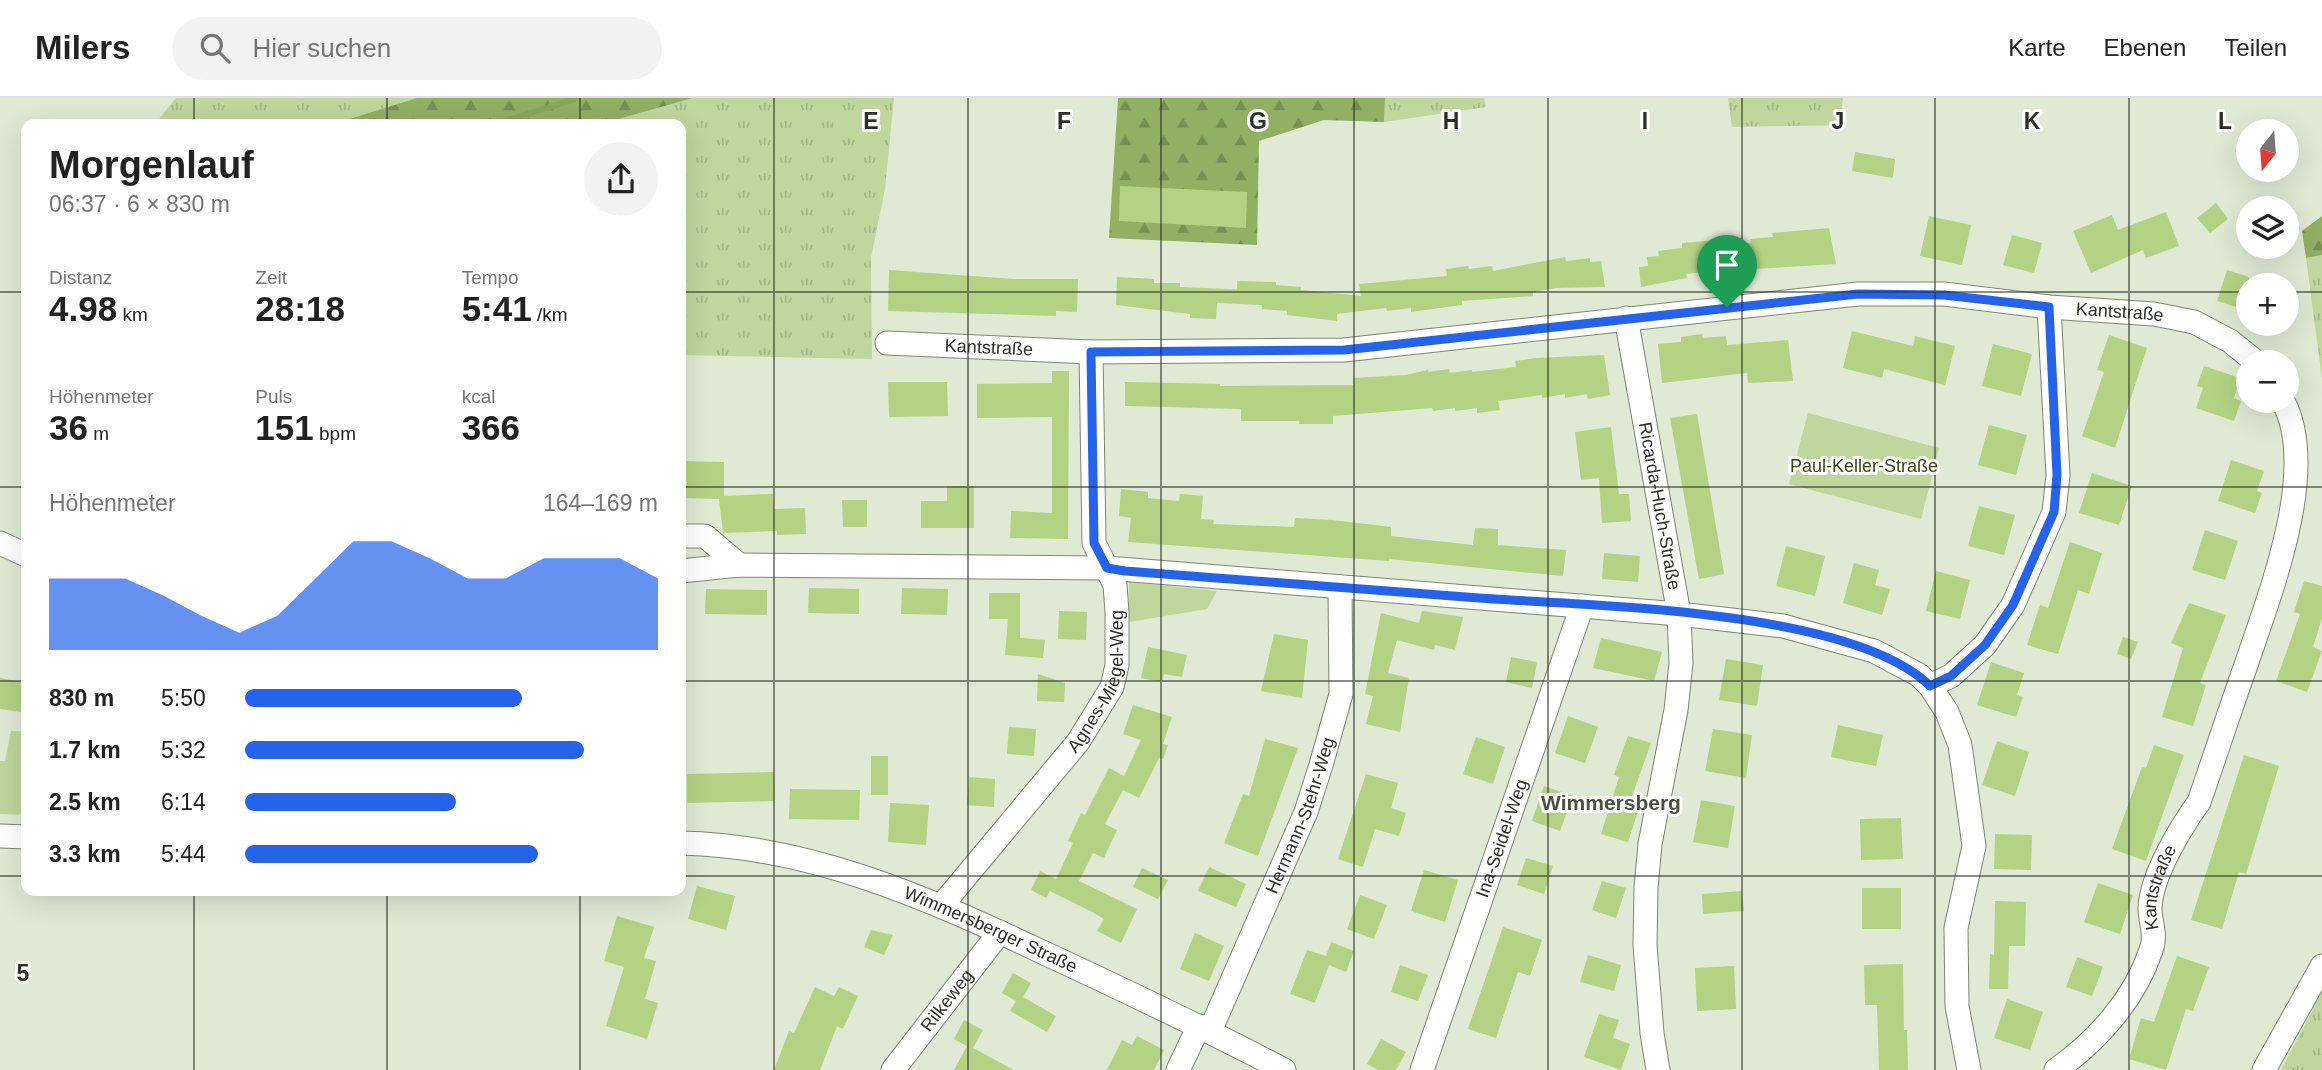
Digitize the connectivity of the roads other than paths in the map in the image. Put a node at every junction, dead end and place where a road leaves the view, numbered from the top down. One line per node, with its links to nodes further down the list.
1 (2049, 307): 2 (street, Kantstraße); 4 (street, Kantstraße); 16 (street)
2 (1626, 318): 5 (street, Kantstraße); 15 (street, Ricarda-Huch-Straße)
3 (887, 343): 5 (street, Kantstraße)
4 (2241, 350)
5 (1091, 352): 11 (street)
6 (2290, 413): 30 (street, Kantstraße)
7 (686, 536): 10 (street)
8 (0, 543): 9 (street)
9 (21, 553)
10 (739, 565): 11 (street); 12 (street)
11 (1107, 568): 13 (street); 20 (street, Agnes-Miegel-Weg)
12 (686, 570)
13 (1340, 587): 14 (street); 23 (street, Hermann-Stehr-Weg)
14 (1582, 606): 15 (street); 27 (street, Ina-Seidel-Weg)
15 (1679, 614): 16 (street); 28 (street, Ricarda-Huch-Straße)
16 (1930, 686): 29 (street)
17 (0, 836): 18 (street)
18 (21, 837)
19 (686, 842): 20 (street, Wimmersberger Straße)
20 (942, 905): 21 (street, Wimmersberger Straße)
21 (1000, 932): 23 (street, Wimmersberger Straße); 24 (street, Rilkeweg)
22 (2322, 966): 31 (street)
23 (1205, 1029): 25 (street, Hermann-Stehr-Weg); 26 (street, Wimmersberger Straße)
24 (893, 1070)
25 (1178, 1070)
26 (1284, 1070)
27 (1422, 1070)
28 (1658, 1070)
29 (1969, 1070)
30 (2056, 1070)
31 (2264, 1070)

